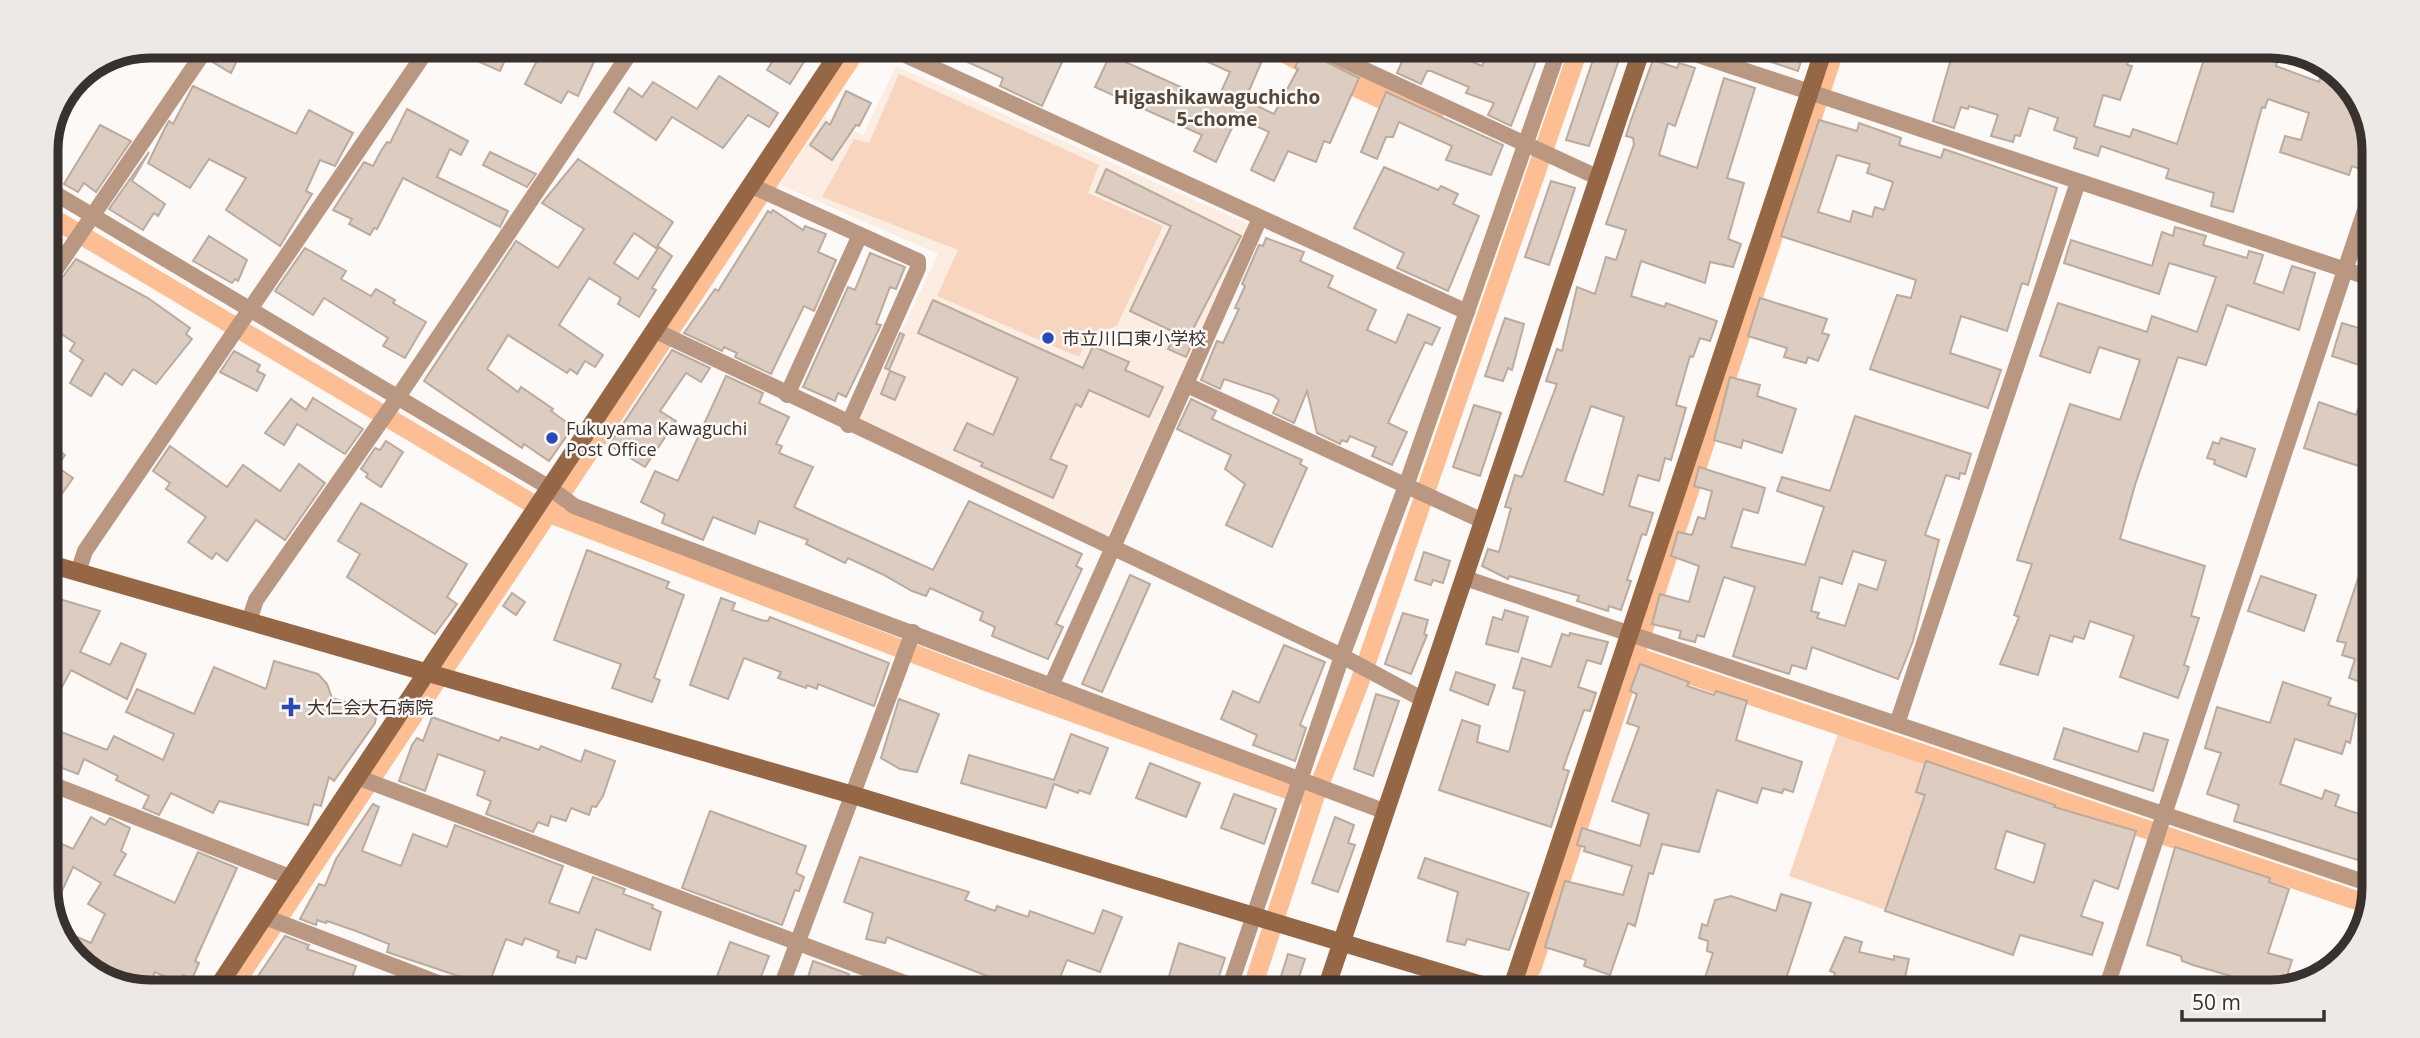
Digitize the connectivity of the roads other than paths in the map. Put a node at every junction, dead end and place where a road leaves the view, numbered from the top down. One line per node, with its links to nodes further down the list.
1 (200, 58): 18 (street)
2 (421, 58): 25 (street)
3 (627, 58): 29 (street)
4 (835, 58): 15 (street)
5 (912, 58): 17 (street)
6 (1339, 58): 12 (street)
7 (1555, 58): 12 (street)
8 (1639, 58): 13 (street)
9 (1706, 58): 11 (street)
10 (1821, 58): 11 (street)
11 (1809, 94): 14 (street); 40 (street)
12 (1525, 143): 13 (street); 24 (street)
13 (1597, 177): 33 (street)
14 (2078, 182): 22 (street); 45 (street)
15 (752, 186): 20 (street); 26 (street)
16 (58, 196): 18 (street)
17 (1260, 218): 24 (street); 27 (street)
18 (90, 219): 21 (street); 25 (street)
19 (2362, 219): 22 (street)
20 (860, 235): 28 (street); 30 (street)
21 (58, 266)
22 (2345, 269): 23 (street); 51 (street)
23 (2362, 275)
24 (1466, 312): 31 (street)
25 (247, 313): 29 (street); 36 (street)
26 (656, 331): 28 (street); 32 (street)
27 (1187, 385): 31 (street); 34 (street)
28 (787, 395): 30 (street)
29 (396, 400): 32 (street); 38 (street)
30 (848, 425): 34 (street)
31 (1406, 486): 33 (street); 41 (street)
32 (548, 491): 39 (street); 42 (street)
33 (1483, 521): 37 (street)
34 (1112, 549): 41 (street); 43 (street)
35 (58, 566): 36 (street)
36 (78, 572): 38 (street)
37 (1465, 578): 40 (street); 44 (street)
38 (249, 621): 42 (street)
39 (913, 632): 43 (street); 49 (street)
40 (1630, 635): 45 (street); 65 (street)
41 (1342, 656): 44 (street); 47 (street)
42 (425, 674): 46 (street); 49 (street)
43 (1051, 686): 47 (street)
44 (1422, 699): 50 (street)
45 (1897, 724): 51 (street)
46 (357, 777): 52 (street); 57 (street)
47 (1299, 786): 50 (street); 54 (street)
48 (58, 787): 52 (street)
49 (853, 795): 54 (street); 57 (street)
50 (1387, 812): 56 (street)
51 (2165, 813): 53 (street); 66 (street)
52 (292, 878): 55 (street)
53 (2362, 881)
54 (1256, 914): 56 (street); 62 (street)
55 (265, 917): 58 (street); 59 (street)
56 (1342, 941): 63 (street); 64 (street)
57 (798, 943): 60 (street); 61 (street)
58 (222, 980)
59 (430, 980)
60 (784, 980)
61 (897, 980)
62 (1232, 980)
63 (1329, 980)
64 (1467, 980)
65 (1514, 980)
66 (2109, 980)

